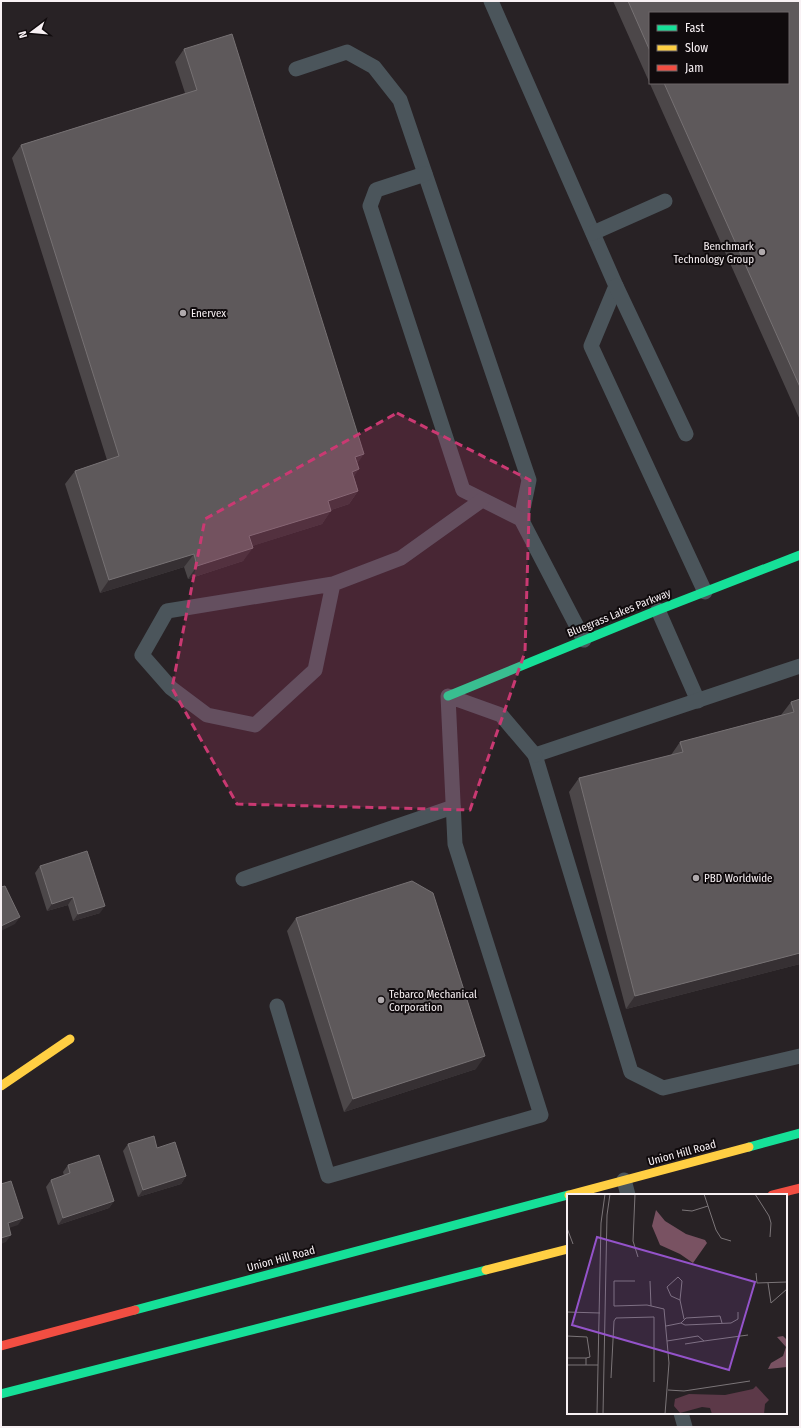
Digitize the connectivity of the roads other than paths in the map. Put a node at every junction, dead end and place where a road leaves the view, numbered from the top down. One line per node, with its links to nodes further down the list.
1 (491, 1): 5 (lane)
2 (296, 69): 3 (lane)
3 (425, 174): 8 (lane); 9 (lane)
4 (665, 201): 5 (lane)
5 (593, 233): 6 (lane)
6 (616, 286): 7 (lane); 12 (lane)
7 (686, 434)
8 (482, 500): 9 (lane); 11 (lane)
9 (521, 519): 14 (lane)
10 (800, 555): 12 (street, Bluegrass Lakes Parkway)
11 (333, 584): 11 (lane)
12 (705, 592): 13 (street, Bluegrass Lakes Parkway)
13 (658, 610): 14 (street, Bluegrass Lakes Parkway); 17 (lane)
14 (584, 640): 16 (street, Bluegrass Lakes Parkway)
15 (800, 666): 17 (lane)
16 (448, 696): 18 (lane); 19 (lane)
17 (698, 701): 18 (lane)
18 (535, 755): 23 (lane)
19 (453, 806): 20 (lane); 21 (lane)
20 (243, 879)
21 (278, 1006)
22 (70, 1039): 24 (street)
23 (800, 1056)
24 (1, 1086)
25 (800, 1133): 26 (street, Union Hill Road)
26 (624, 1180): 28 (street, Union Hill Road); 29 (lane)
27 (800, 1188): 30 (street)
28 (573, 1194)
29 (628, 1194)
30 (776, 1194)
31 (567, 1196): 33 (street, Union Hill Road)
32 (567, 1249): 34 (street)
33 (1, 1346)
34 (1, 1394)
35 (681, 1414): 36 (lane)
36 (685, 1427)

